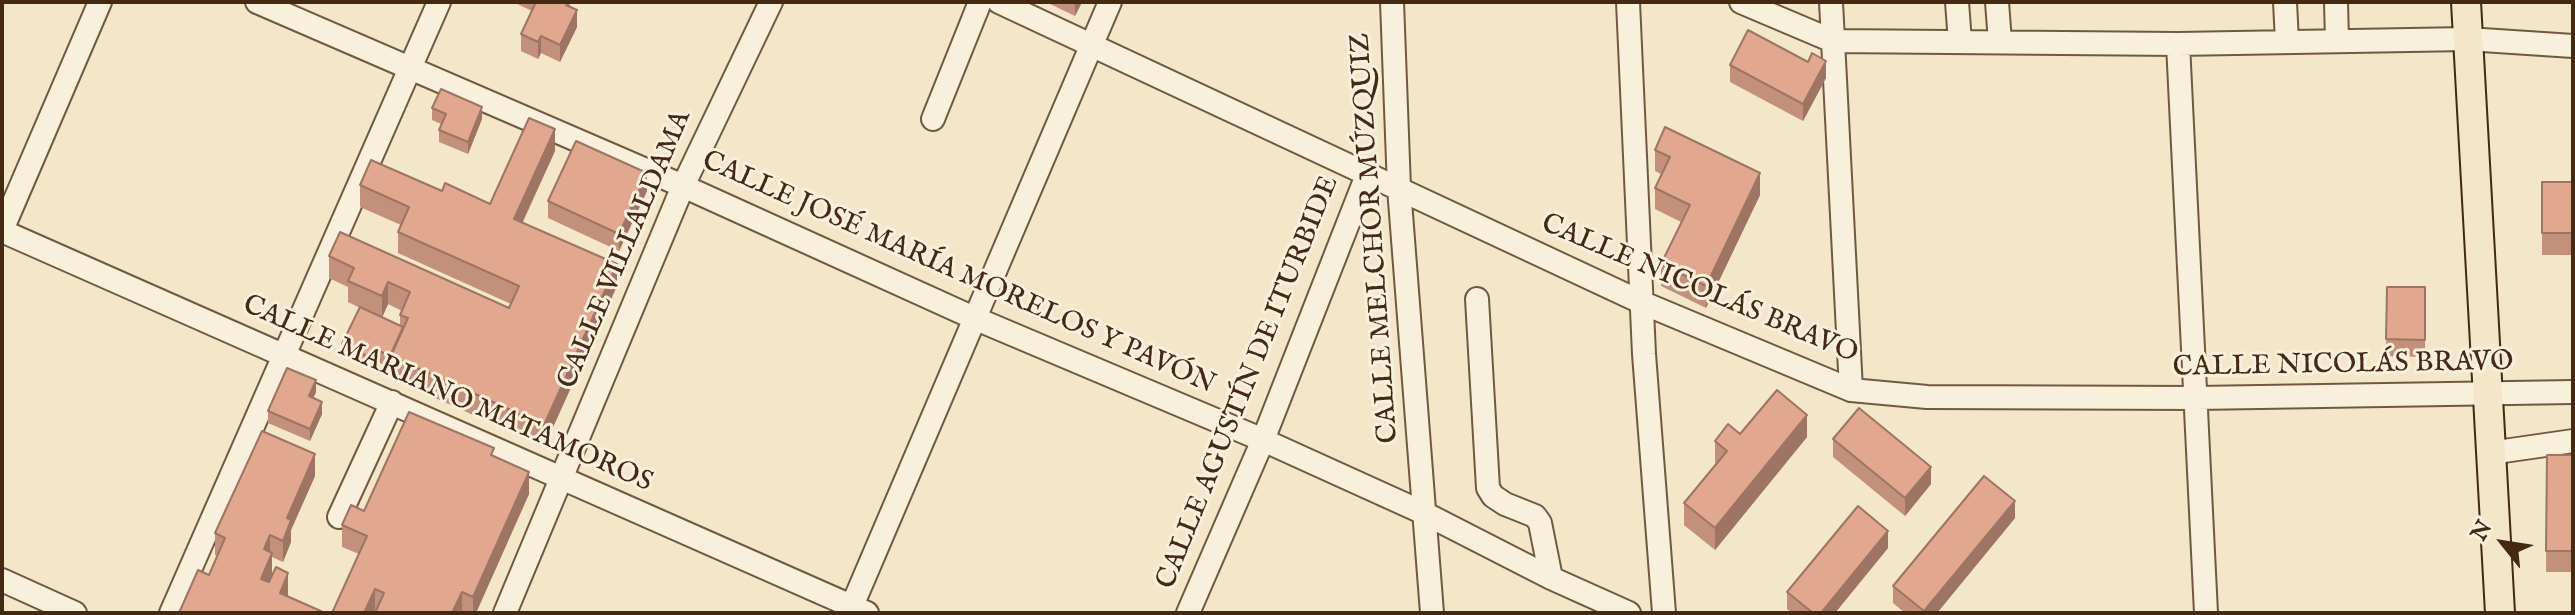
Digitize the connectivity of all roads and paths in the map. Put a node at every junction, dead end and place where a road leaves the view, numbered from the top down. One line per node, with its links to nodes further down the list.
1 (100, 2): 31 (street)
2 (257, 2): 26 (street, CALLE JOSÉ MARÍA MORELOS Y PAVÓN)
3 (439, 2): 26 (street)
4 (771, 2): 29 (street, CALLE VILLALDAMA)
5 (980, 2): 27 (street)
6 (999, 2): 24 (street, CALLE NICOLÁS BRAVO)
7 (1110, 2): 24 (street)
8 (1392, 2): 30 (street, CALLE MELCHOR MÚZQUIZ)
9 (1628, 2): 33 (street)
10 (1741, 2): 18 (street)
11 (1831, 2): 18 (street)
12 (1957, 2): 20 (street)
13 (1997, 2): 21 (street)
14 (2285, 2): 22 (street)
15 (2336, 2): 19 (street)
16 (2466, 2): 17 (main road)
17 (2467, 39): 19 (street); 25 (street); 38 (main road)
18 (1833, 41): 20 (street); 36 (street)
19 (2337, 41): 22 (street)
20 (1960, 42): 21 (street)
21 (2000, 42): 23 (street)
22 (2287, 42): 23 (street)
23 (2178, 44): 39 (street)
24 (1091, 45): 28 (street, CALLE NICOLÁS BRAVO); 34 (street)
25 (2573, 46)
26 (408, 68): 29 (street, CALLE JOSÉ MARÍA MORELOS Y PAVÓN); 35 (street)
27 (933, 119)
28 (1367, 175): 30 (street, CALLE NICOLÁS BRAVO); 41 (street, CALLE AGUSTÍN DE ITURBIDE)
29 (683, 186): 34 (street, CALLE JOSÉ MARÍA MORELOS Y PAVÓN); 44 (street, CALLE VILLALDAMA)
30 (1399, 188): 33 (street, CALLE NICOLÁS BRAVO); 45 (street, CALLE MELCHOR MÚZQUIZ)
31 (2, 230): 35 (street, CALLE MARIANO MATAMOROS)
32 (1477, 299): 47 (street)
33 (1643, 303): 36 (street, CALLE NICOLÁS BRAVO); 56 (street)
34 (974, 318): 41 (street, CALLE JOSÉ MARÍA MORELOS Y PAVÓN); 49 (street)
35 (283, 356): 40 (street, CALLE MARIANO MATAMOROS); 51 (street)
36 (1851, 390): 39 (street, CALLE NICOLÁS BRAVO)
37 (2573, 392): 38 (street, CALLE NICOLÁS BRAVO)
38 (2486, 394): 39 (street, CALLE NICOLÁS BRAVO); 43 (main road)
39 (2197, 398): 57 (street)
40 (392, 402): 44 (street, CALLE MARIANO MATAMOROS); 46 (street)
41 (1263, 440): 45 (street, CALLE JOSÉ MARÍA MORELOS Y PAVÓN); 53 (street, CALLE AGUSTÍN DE ITURBIDE)
42 (2573, 441): 43 (street)
43 (2490, 453): 58 (main road)
44 (562, 477): 49 (street, CALLE MARIANO MATAMOROS); 52 (street, CALLE VILLALDAMA)
45 (1424, 513): 47 (street, CALLE JOSÉ MARÍA MORELOS Y PAVÓN); 54 (street, CALLE MELCHOR MÚZQUIZ)
46 (339, 517)
47 (1551, 578): 55 (street, CALLE JOSÉ MARÍA MORELOS Y PAVÓN)
48 (2, 580): 50 (street)
49 (856, 611)
50 (75, 613)
51 (171, 613)
52 (505, 613)
53 (1188, 613)
54 (1432, 613)
55 (1629, 613)
56 (1664, 613)
57 (2206, 613)
58 (2500, 613)

